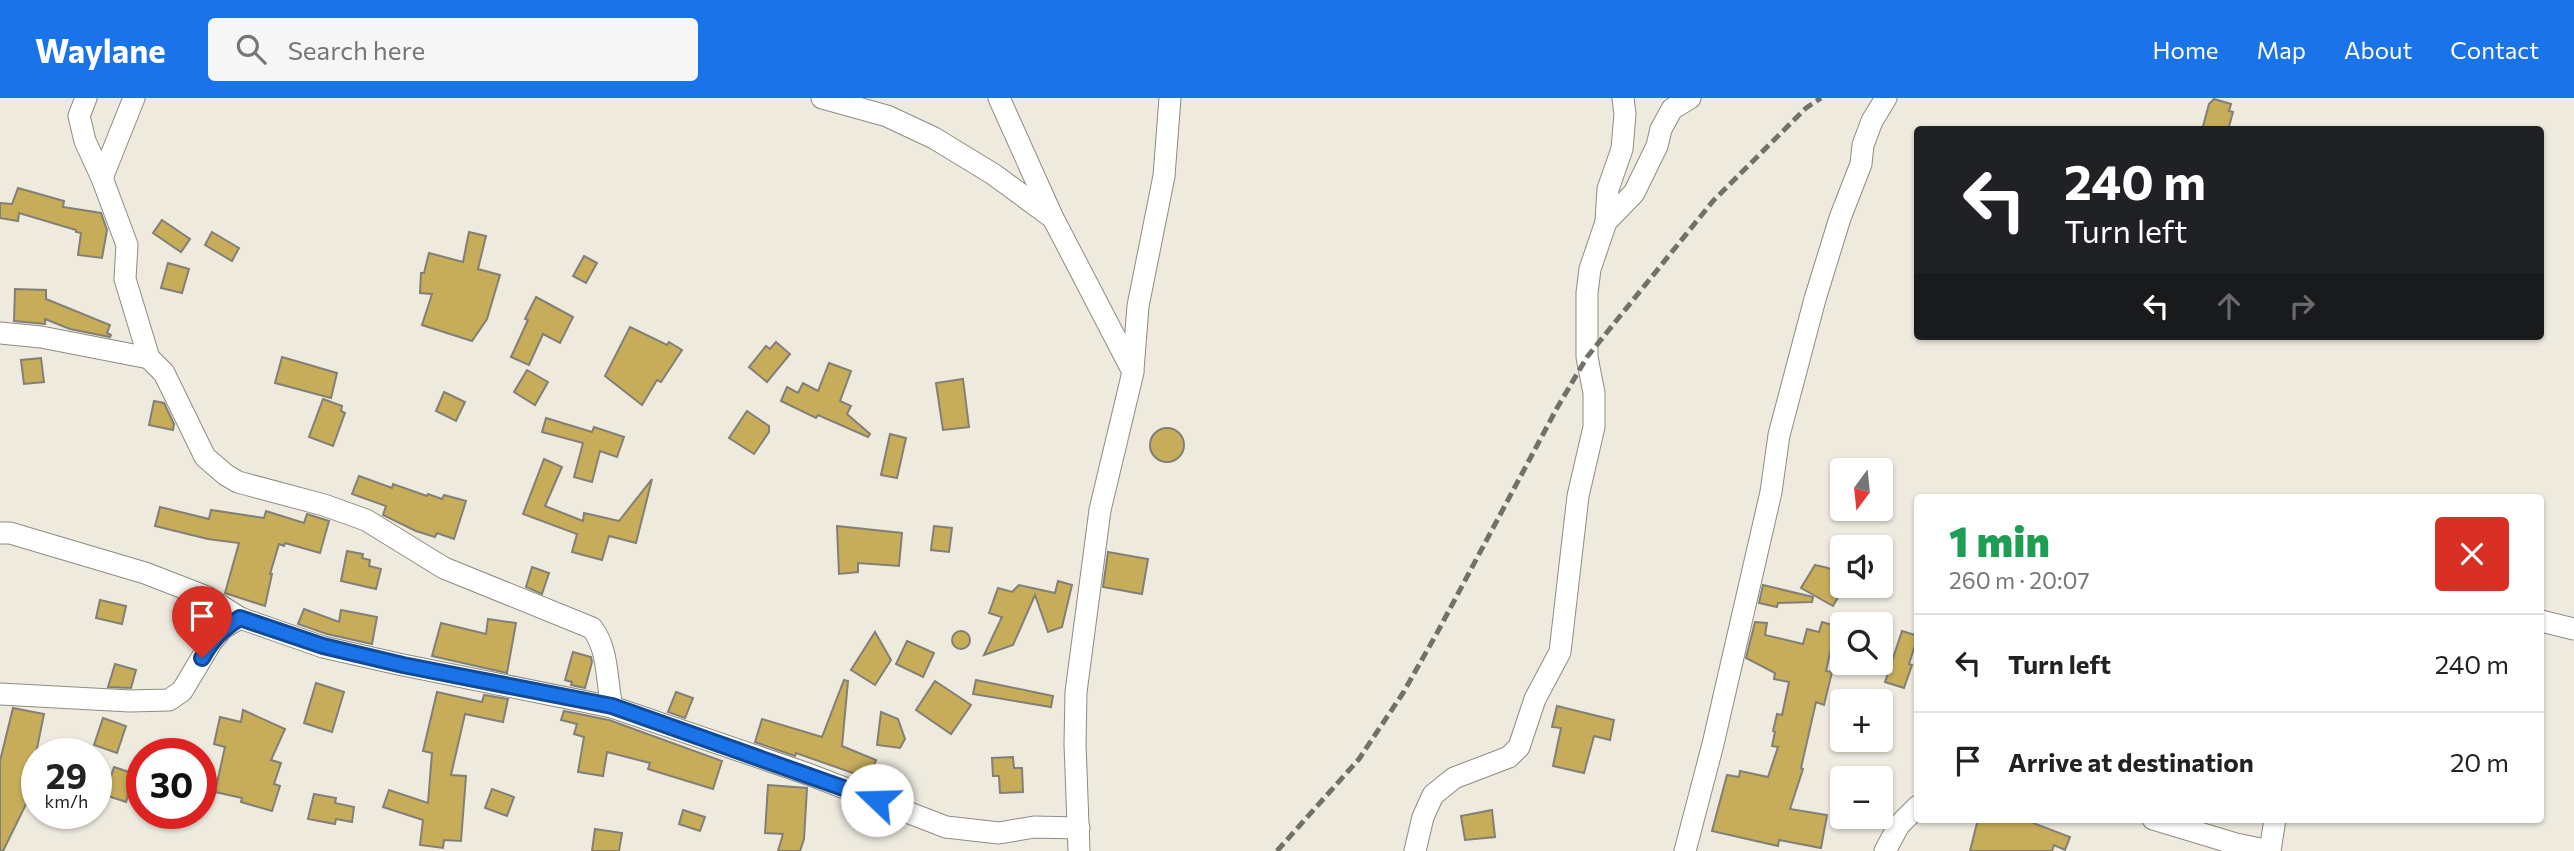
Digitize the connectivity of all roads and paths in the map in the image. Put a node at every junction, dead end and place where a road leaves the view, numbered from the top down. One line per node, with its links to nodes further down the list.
1 (86, 98): 9 (street)
2 (134, 98): 9 (street)
3 (821, 98): 10 (street)
4 (999, 98): 10 (street)
5 (1170, 98): 14 (street)
6 (1623, 98): 11 (street)
7 (1690, 98): 11 (street)
8 (1886, 98): 27 (street)
9 (102, 178): 13 (street)
10 (1053, 218): 14 (street)
11 (1606, 222): 26 (street)
12 (0, 333): 13 (street)
13 (149, 358): 20 (street)
14 (1133, 372): 24 (street)
15 (0, 533): 16 (street)
16 (240, 618): 19 (street); 20 (street)
17 (2544, 622): 18 (street)
18 (2574, 629)
19 (0, 694)
20 (612, 706): 24 (street)
21 (1914, 810): 28 (street)
22 (2166, 823): 29 (street)
23 (2274, 823): 29 (street)
24 (1079, 828): 25 (street)
25 (1079, 851)
26 (1415, 851)
27 (1685, 851)
28 (1885, 851)
29 (2270, 851)

